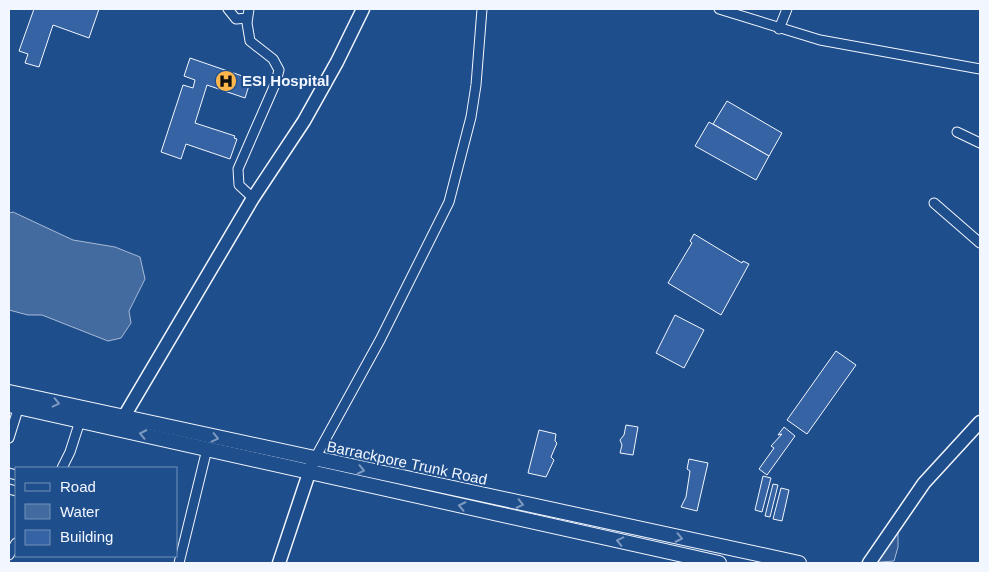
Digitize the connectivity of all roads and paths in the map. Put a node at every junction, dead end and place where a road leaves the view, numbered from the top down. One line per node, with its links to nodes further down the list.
1 (228, 9): 6 (street)
2 (363, 9): 11 (street)
3 (482, 9): 20 (street)
4 (719, 9): 7 (street)
5 (787, 9): 7 (street)
6 (248, 13): 11 (street)
7 (778, 29): 8 (street)
8 (980, 68)
9 (957, 132): 10 (street)
10 (980, 143)
11 (253, 198): 17 (street)
12 (934, 203): 13 (street)
13 (980, 243)
14 (15, 400): 15 (main road, Barrackpore Trunk Road); 17 (main road, Barrackpore Trunk Road, one-way to 17); 18 (street)
15 (80, 420): 17 (main road, Barrackpore Trunk Road); 21 (street)
16 (980, 422): 26 (street)
17 (120, 423): 19 (main road, Barrackpore Trunk Road, one-way to 17); 20 (main road, Barrackpore Trunk Road, one-way to 20)
18 (9, 438)
19 (207, 448): 20 (main road, Barrackpore Trunk Road); 22 (street)
20 (312, 466): 23 (street); 24 (main road, Barrackpore Trunk Road, one-way to 20); 25 (main road, Barrackpore Trunk Road, one-way to 25)
21 (62, 467)
22 (179, 563)
23 (279, 563)
24 (719, 563)
25 (798, 563)
26 (869, 563)

